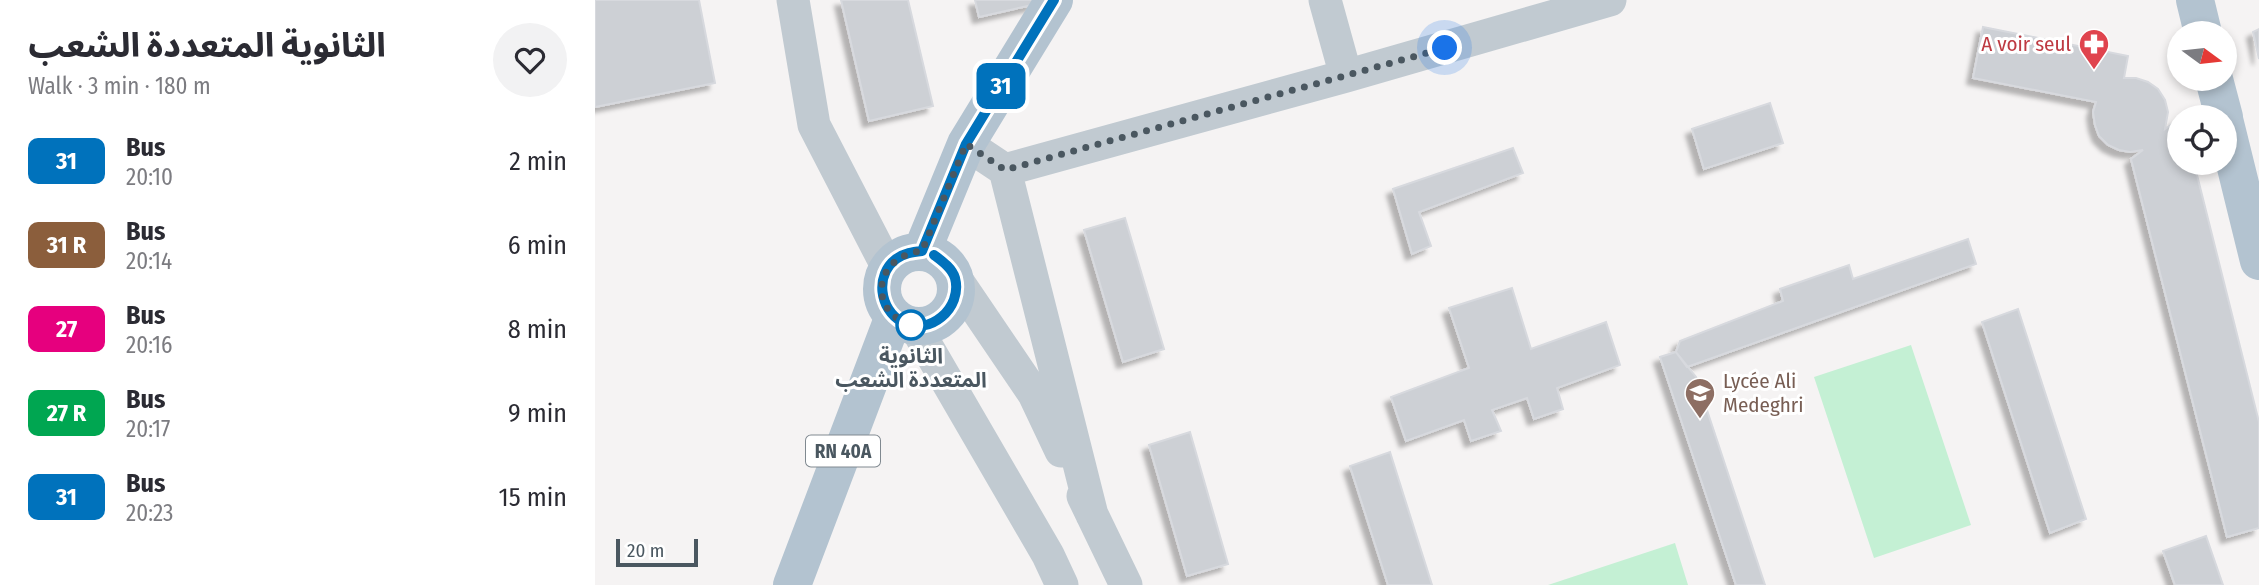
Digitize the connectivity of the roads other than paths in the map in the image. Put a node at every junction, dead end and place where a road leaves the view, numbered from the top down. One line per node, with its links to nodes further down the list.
1 (793, 0): 14 (street)
2 (1054, 0): 9 (main road)
3 (1325, 0): 8 (street)
4 (1610, 0): 6 (street)
5 (2195, 0): 7 (main road)
6 (1516, 13): 8 (street)
7 (2200, 21)
8 (1346, 76): 10 (street)
9 (966, 144): 10 (street); 12 (main road)
10 (1005, 170): 17 (street)
11 (2237, 171): 13 (main road)
12 (922, 251): 14 (main road); 15 (main road)
13 (2259, 261)
14 (888, 268): 16 (main road)
15 (955, 279): 16 (main road); 17 (street)
16 (905, 321): 18 (main road, RN 40A); 19 (street)
17 (1092, 515): 20 (street)
18 (793, 585)
19 (1062, 585)
20 (1126, 585)

